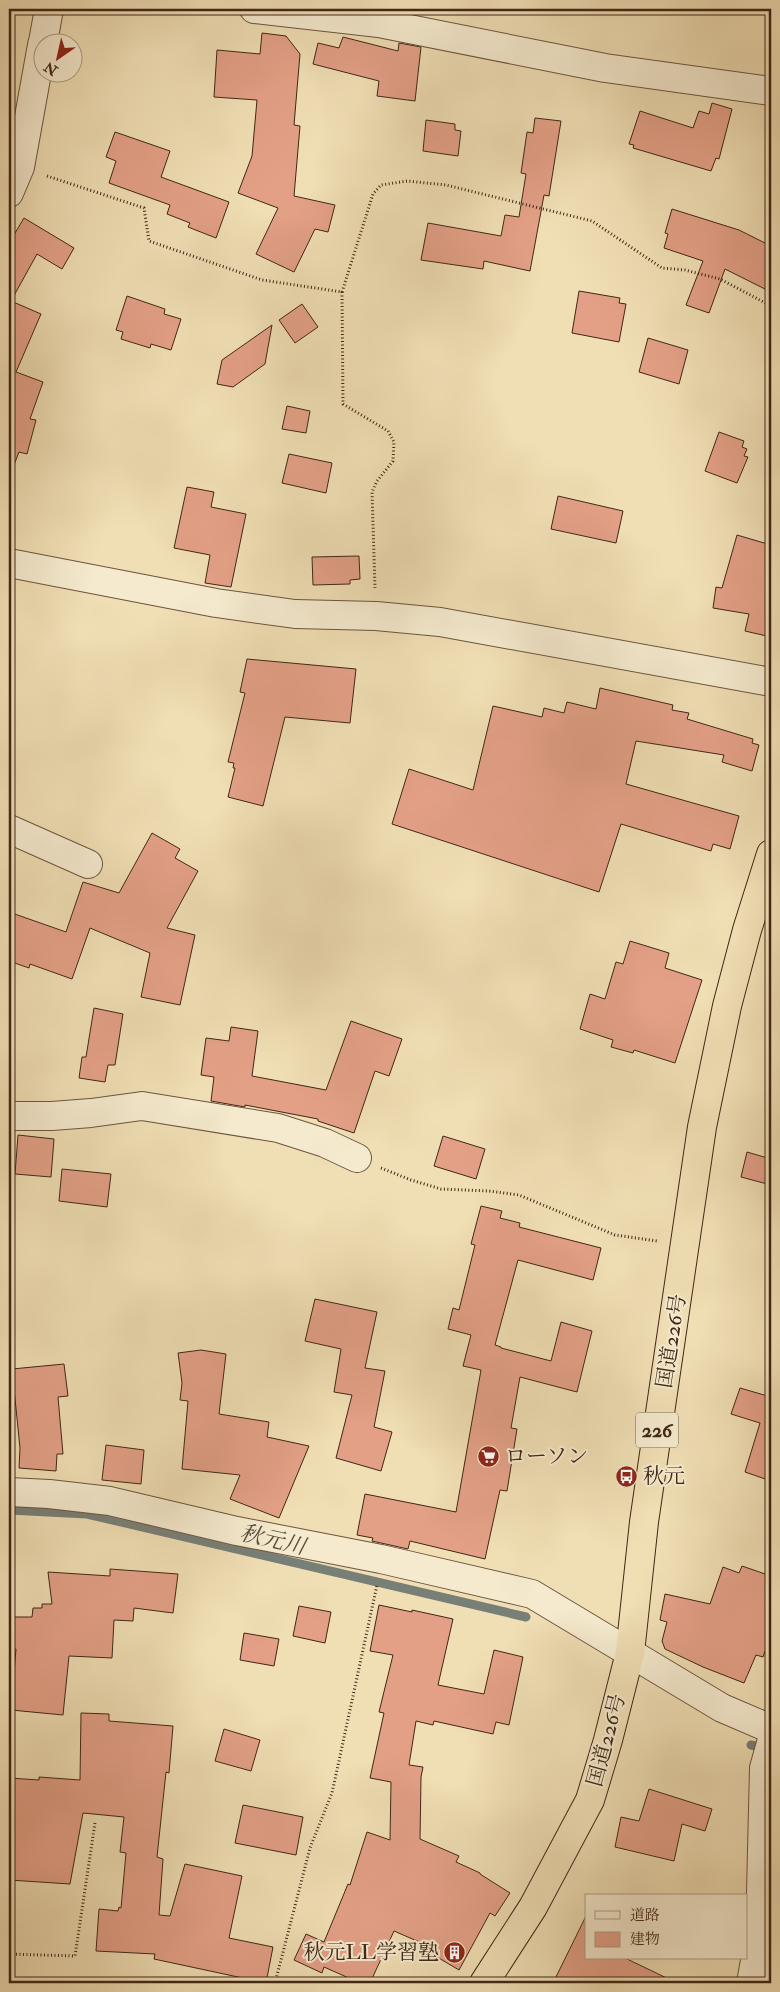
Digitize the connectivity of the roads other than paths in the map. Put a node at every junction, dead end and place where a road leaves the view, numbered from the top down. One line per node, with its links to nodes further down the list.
1 (49, 9): 4 (street)
2 (254, 9): 3 (street)
3 (381, 16): 6 (street)
4 (45, 32)
5 (36, 82): 7 (street)
6 (771, 92)
7 (9, 193)
8 (9, 563): 9 (street)
9 (771, 682)
10 (9, 829): 12 (street)
11 (771, 854): 16 (highway, 国道226号 / 226)
12 (88, 864)
13 (9, 1116): 14 (street)
14 (358, 1158)
15 (9, 1492): 16 (street)
16 (630, 1653): 17 (street); 19 (highway, 国道226号 / 226)
17 (771, 1729)
18 (767, 1756): 20 (street)
19 (484, 1983)
20 (751, 1983)

